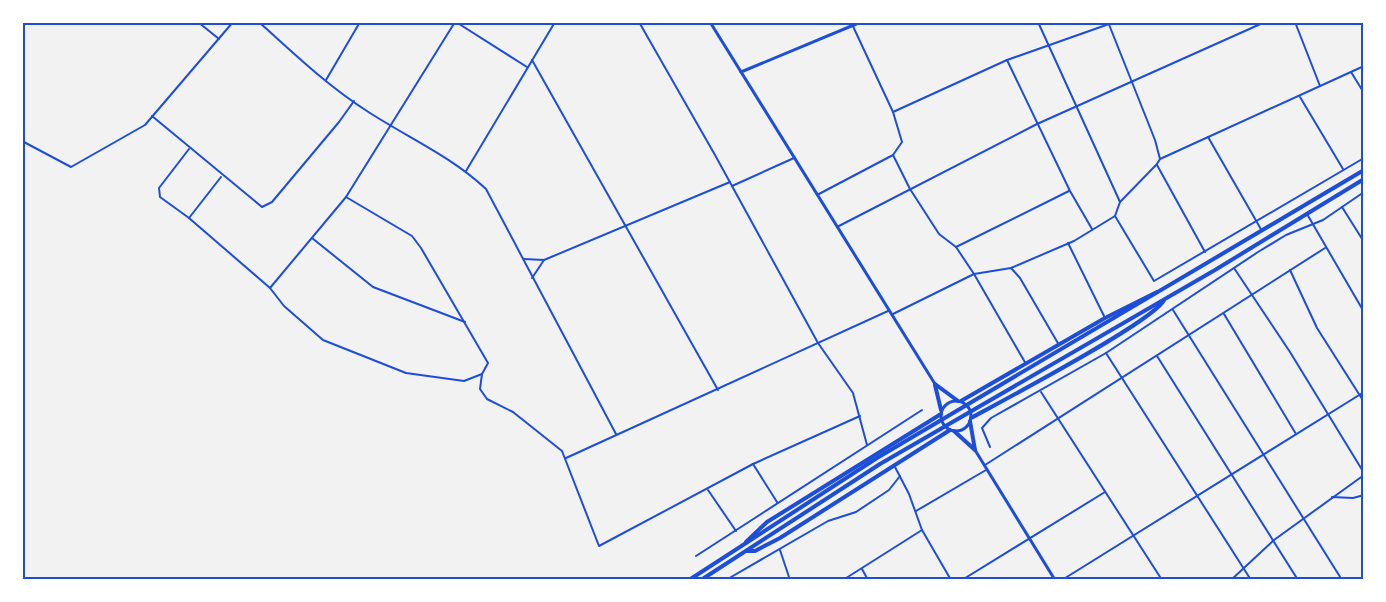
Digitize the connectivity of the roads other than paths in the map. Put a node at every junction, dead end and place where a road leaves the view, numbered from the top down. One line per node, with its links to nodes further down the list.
1 (198, 22): 15 (street)
2 (233, 22): 15 (street)
3 (259, 22): 23 (street)
4 (360, 22): 23 (street)
5 (455, 22): 20 (street); 33 (street)
6 (555, 22): 17 (street)
7 (639, 22): 47 (street)
8 (710, 22): 21 (street)
9 (861, 22): 14 (street)
10 (1038, 22): 16 (street)
11 (1265, 22): 24 (street)
12 (1296, 22): 25 (street)
13 (1108, 23): 16 (street); 24 (street)
14 (852, 24): 21 (street); 30 (street)
15 (220, 40): 31 (street)
16 (1049, 44): 18 (street); 29 (street)
17 (532, 60): 20 (street); 60 (street)
18 (1007, 60): 30 (street); 32 (street)
19 (1364, 66): 22 (street)
20 (527, 67): 44 (street)
21 (741, 72): 38 (street)
22 (1351, 72): 25 (street); 26 (street)
23 (326, 80): 28 (street)
24 (1131, 84): 29 (street); 40 (street)
25 (1320, 86): 27 (street)
26 (1364, 93)
27 (1300, 97): 34 (street); 42 (street)
28 (354, 101): 33 (street); 45 (street)
29 (1076, 108): 32 (street); 54 (street)
30 (892, 112): 37 (street)
31 (152, 116): 35 (street); 36 (street)
32 (1037, 124): 49 (street); 50 (street)
33 (391, 125): 44 (street); 53 (street)
34 (1208, 137): 40 (street); 59 (street)
35 (22, 141)
36 (189, 149): 45 (street); 58 (street)
37 (893, 155): 49 (street); 52 (street)
38 (794, 158): 48 (street); 52 (street)
39 (1364, 158): 42 (street)
40 (1160, 159): 41 (street)
41 (1157, 164): 54 (street); 70 (street)
42 (1344, 170): 59 (street)
43 (1364, 170): 64 (main road)
44 (466, 171): 71 (street)
45 (222, 176): 58 (street)
46 (1364, 179): 56 (main road)
47 (730, 182): 48 (street); 60 (street)
48 (732, 186): 90 (street)
49 (910, 189): 62 (street); 68 (street)
50 (1070, 191): 63 (street); 68 (street)
51 (1364, 192): 55 (street)
52 (817, 195): 62 (street)
53 (346, 197): 65 (street); 88 (street)
54 (1120, 202): 57 (street)
55 (1342, 207): 61 (street); 66 (street)
56 (1307, 214): 61 (street); 81 (main road)
57 (1115, 216): 63 (street); 70 (street)
58 (189, 218): 78 (street)
59 (1256, 222): 64 (street); 70 (street)
60 (626, 225): 72 (street); 98 (street)
61 (1312, 225): 69 (street); 74 (street)
62 (837, 227): 83 (street)
63 (1092, 229): 67 (street)
64 (1262, 231): 79 (main road)
65 (312, 238): 78 (street); 88 (street)
66 (1364, 242)
67 (1068, 243): 73 (street); 87 (street)
68 (956, 247): 76 (street)
69 (1325, 248): 75 (street); 84 (street)
70 (1205, 252)
71 (523, 259): 72 (street); 77 (street)
72 (544, 260): 77 (street)
73 (1011, 268): 76 (street); 91 (street)
74 (1234, 268): 80 (street); 82 (street)
75 (1290, 270): 80 (street); 101 (street)
76 (974, 274): 86 (street); 94 (street)
77 (532, 278): 111 (street)
78 (270, 288): 95 (street)
79 (1161, 292): 87 (main road); 138 (main road)
80 (1253, 296): 85 (street); 106 (street)
81 (1164, 298): 108 (main road); 140 (main road)
82 (1172, 309): 89 (street); 92 (street)
83 (888, 311): 86 (street); 90 (street)
84 (1364, 312)
85 (1224, 314): 89 (street); 112 (street)
86 (891, 315): 97 (street)
87 (1105, 318): 91 (main road)
88 (466, 322): 95 (street)
89 (1189, 335): 93 (street); 116 (street)
90 (818, 343): 98 (street); 107 (street)
91 (1059, 345): 94 (main road)
92 (1106, 353): 96 (street); 99 (street)
93 (1157, 356): 96 (street); 122 (street)
94 (1026, 364): 102 (main road)
95 (482, 374): 117 (street)
96 (1122, 378): 109 (street); 128 (street)
97 (935, 384): 102 (main road); 105 (main road)
98 (718, 390): 111 (street)
99 (1041, 392): 109 (street); 114 (street)
100 (1364, 392): 101 (street)
101 (1359, 395): 103 (street); 106 (street)
102 (959, 401): 105 (street); 108 (street)
103 (1364, 402)
104 (922, 410): 113 (street)
105 (941, 412): 110 (street); 138 (main road)
106 (1328, 414): 112 (street); 123 (street)
107 (860, 416): 113 (street); 118 (street)
108 (970, 419): 110 (street); 115 (main road)
109 (1058, 420): 119 (street); 126 (street)
110 (952, 430): 115 (main road); 120 (main road)
111 (616, 434): 117 (street)
112 (1296, 434): 116 (street)
113 (867, 445): 130 (street)
114 (990, 447)
115 (975, 450): 119 (street)
116 (1264, 453): 122 (street); 132 (street)
117 (567, 458): 125 (street)
118 (753, 464): 125 (street); 130 (street)
119 (985, 465): 121 (street)
120 (894, 466): 124 (street); 140 (main road)
121 (988, 469): 131 (street); 136 (street)
122 (1234, 474): 128 (street); 137 (street)
123 (1364, 474): 129 (street)
124 (900, 476): 131 (street); 139 (street)
125 (708, 490): 134 (street)
126 (1106, 491): 135 (street); 136 (street)
127 (1364, 495): 129 (street)
128 (1196, 496): 135 (street); 143 (street)
129 (1332, 497): 132 (street)
130 (777, 502): 134 (street)
131 (916, 511): 133 (street)
132 (1305, 520): 137 (street); 158 (street)
133 (922, 530): 142 (street); 150 (street)
134 (736, 531): 141 (street)
135 (1134, 534): 153 (street); 154 (street)
136 (1030, 537): 151 (street); 152 (street)
137 (1274, 540): 143 (street); 157 (street)
138 (743, 545): 144 (main road)
139 (780, 549): 146 (street); 147 (street)
140 (747, 550): 145 (main road)
141 (696, 556)
142 (862, 568): 148 (street); 149 (street)
143 (1244, 569): 155 (street); 156 (street)
144 (689, 579)
145 (701, 579)
146 (726, 579)
147 (791, 579)
148 (843, 579)
149 (868, 579)
150 (951, 579)
151 (962, 579)
152 (1055, 579)
153 (1062, 579)
154 (1162, 579)
155 (1231, 579)
156 (1251, 579)
157 (1298, 579)
158 (1342, 579)

